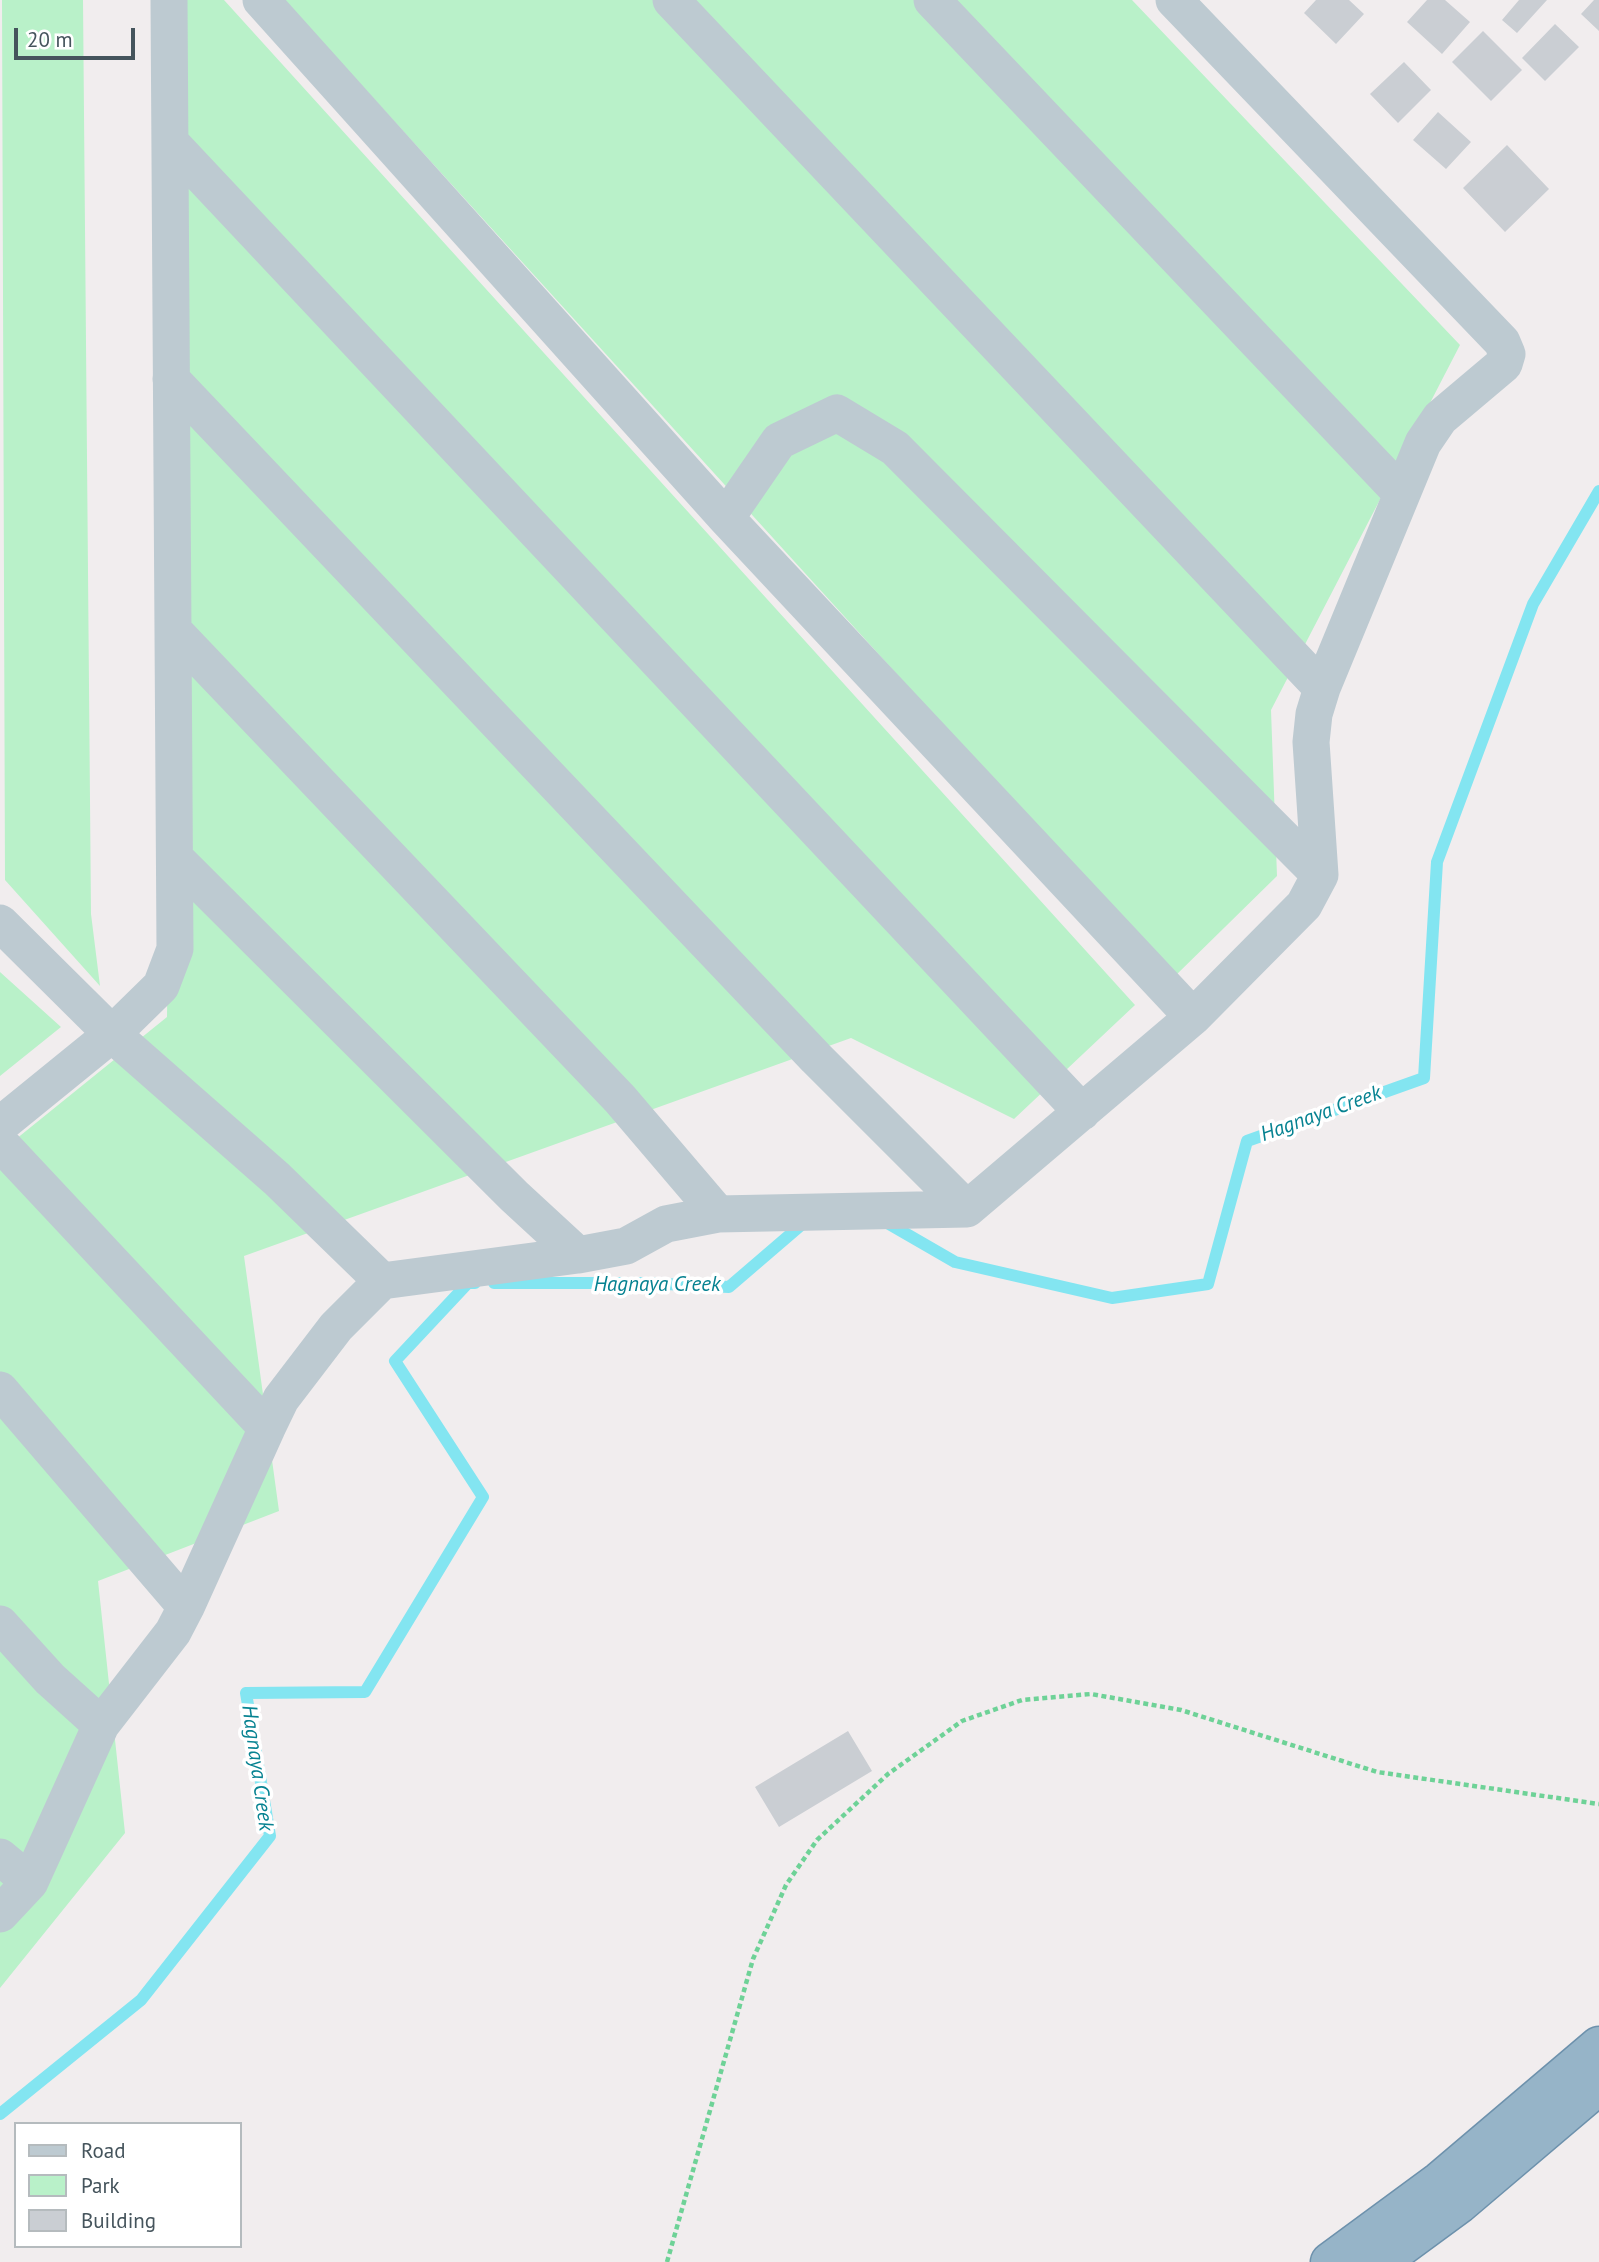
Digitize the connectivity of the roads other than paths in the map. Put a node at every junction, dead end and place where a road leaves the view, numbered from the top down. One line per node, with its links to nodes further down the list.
1 (169, 0): 6 (street)
2 (261, 0): 9 (street)
3 (671, 0): 11 (street)
4 (932, 0): 8 (street)
5 (1174, 0): 8 (street)
6 (170, 142): 7 (street); 17 (street)
7 (171, 379): 10 (street); 20 (street)
8 (1402, 494): 11 (street)
9 (726, 518): 13 (street); 15 (street)
10 (173, 630): 12 (street); 21 (street)
11 (1322, 688): 13 (street)
12 (175, 858): 16 (street); 22 (street)
13 (1320, 875): 15 (street)
14 (0, 923): 16 (street)
15 (1193, 1017): 17 (street)
16 (112, 1034): 18 (street); 23 (street)
17 (1082, 1112): 20 (street)
18 (0, 1125)
19 (0, 1143): 25 (street)
20 (967, 1209): 21 (street)
21 (718, 1214): 22 (street)
22 (578, 1255): 23 (street)
23 (382, 1281): 25 (street)
24 (0, 1390): 26 (street)
25 (267, 1428): 26 (street)
26 (186, 1607): 28 (street)
27 (0, 1624): 28 (street)
28 (101, 1725): 30 (street)
29 (0, 1857): 30 (street)
30 (30, 1882): 31 (street)
31 (0, 1914)
32 (1599, 2046): 34 (highway)
33 (1599, 2085): 35 (highway)
34 (1329, 2262)
35 (1380, 2262)

